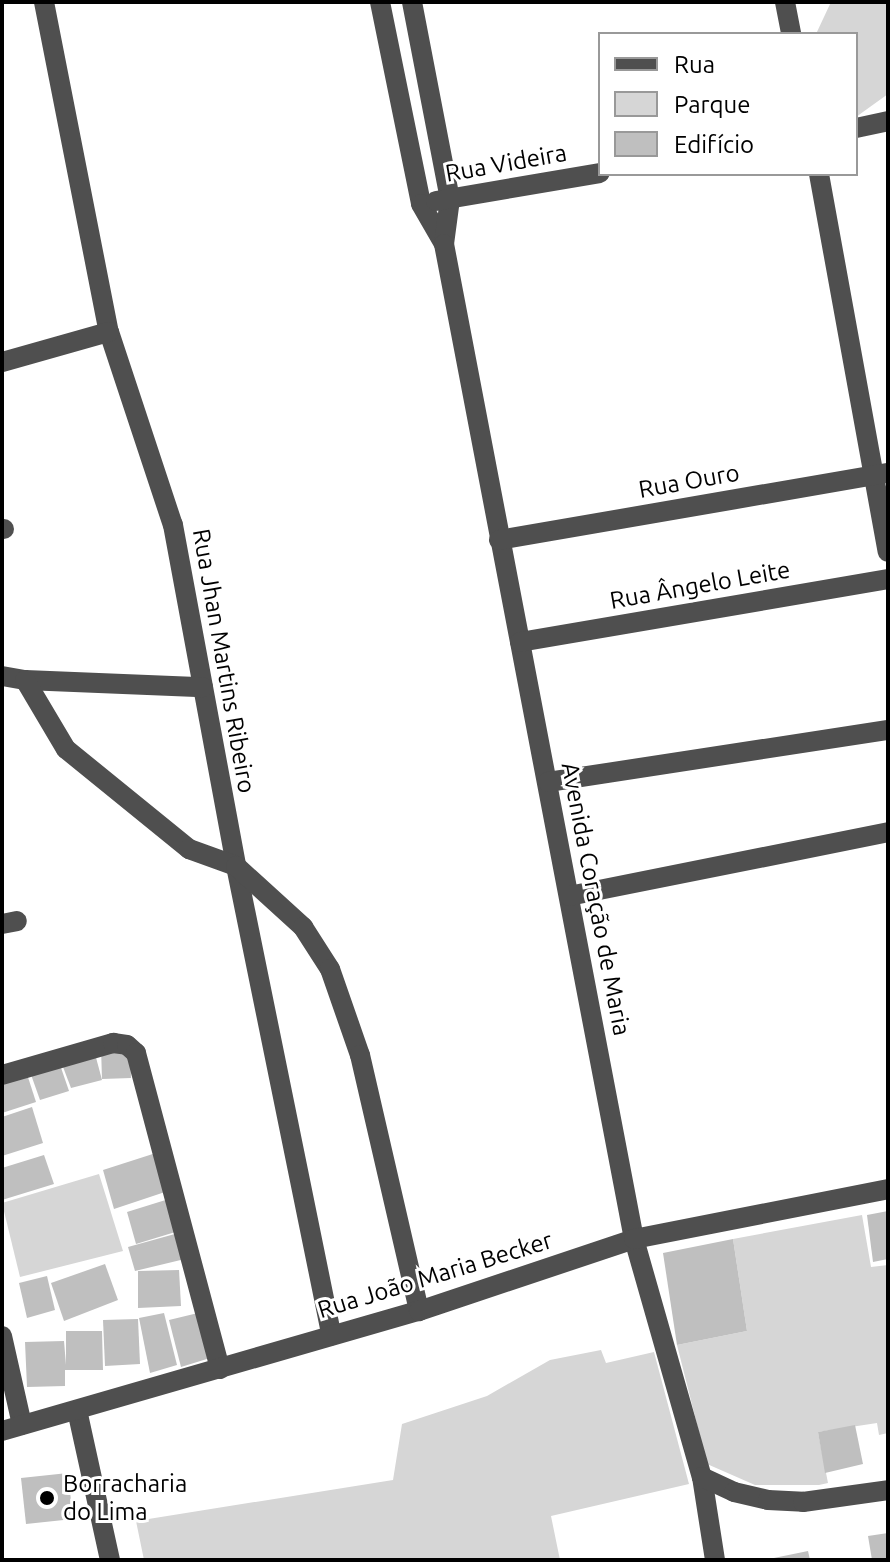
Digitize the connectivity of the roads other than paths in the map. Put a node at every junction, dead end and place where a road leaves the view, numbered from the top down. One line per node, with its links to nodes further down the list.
1 (44, 2): 13 (street, Rua Jhan Martins Ribeiro)
2 (380, 2): 11 (street, Avenida Coração de Maria)
3 (412, 2): 10 (street, Avenida Coração de Maria)
4 (785, 2): 5 (street)
5 (791, 32)
6 (888, 121): 7 (street)
7 (858, 128)
8 (598, 173): 10 (street, Rua Videira)
9 (819, 176): 15 (street)
10 (450, 199): 11 (street, Rua Videira); 12 (street, Avenida Coração de Maria)
11 (421, 204): 12 (street, Avenida Coração de Maria)
12 (444, 244): 16 (street, Avenida Coração de Maria)
13 (109, 332): 14 (street); 22 (street, Rua Jhan Martins Ribeiro)
14 (2, 362)
15 (880, 475): 16 (street, Rua Ouro); 17 (street)
16 (499, 540): 19 (street, Avenida Coração de Maria)
17 (888, 552)
18 (888, 579): 19 (street, Rua Ângelo Leite)
19 (520, 642): 24 (street, Avenida Coração de Maria)
20 (2, 676): 21 (street)
21 (25, 680): 22 (street); 26 (street)
22 (203, 687): 26 (street, Rua Jhan Martins Ribeiro)
23 (888, 730): 24 (street)
24 (548, 782): 27 (street, Avenida Coração de Maria)
25 (888, 832): 27 (street)
26 (236, 866): 31 (street); 32 (street, Rua Jhan Martins Ribeiro)
27 (569, 896): 30 (street, Avenida Coração de Maria)
28 (2, 1075): 34 (street)
29 (888, 1189): 30 (street, Rua João Maria Becker)
30 (634, 1239): 31 (street, Rua João Maria Becker); 37 (street, Avenida Coração de Maria)
31 (419, 1311): 32 (street, Rua João Maria Becker)
32 (331, 1335): 34 (street, Rua João Maria Becker)
33 (2, 1336): 36 (street)
34 (220, 1369): 35 (street, Rua João Maria Becker)
35 (77, 1410): 36 (street, Rua João Maria Becker); 39 (street)
36 (12, 1428)
37 (702, 1477): 38 (street); 40 (street, Avenida Coração de Maria)
38 (888, 1490)
39 (110, 1560)
40 (715, 1560)

